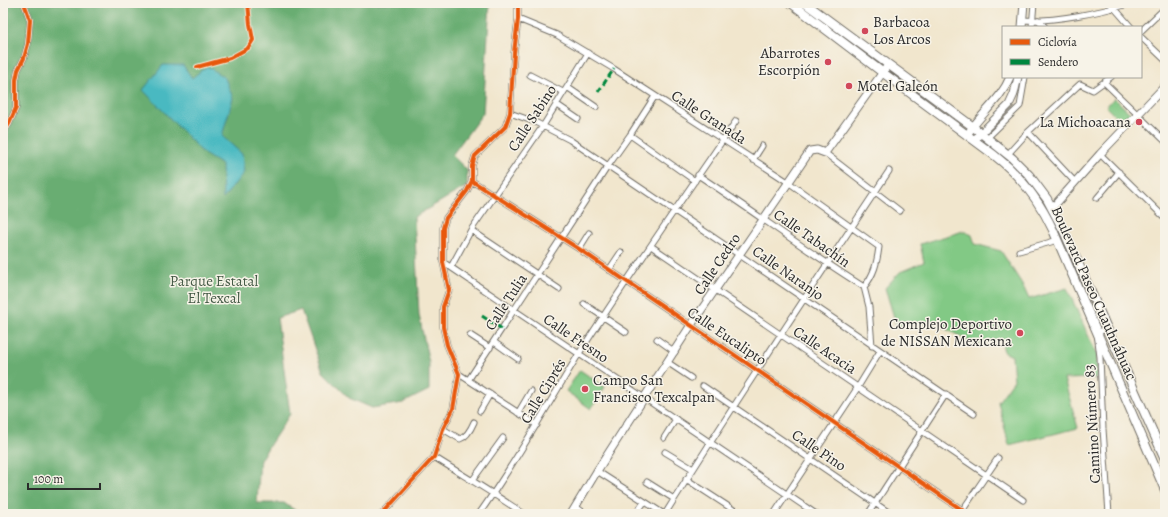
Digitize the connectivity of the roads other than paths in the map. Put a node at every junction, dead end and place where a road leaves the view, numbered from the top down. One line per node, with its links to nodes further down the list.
1 (24, 3): 45 (street)
2 (518, 3): 11 (street)
3 (791, 3): 22 (main road, Boulevard Paseo Cuauhnáhuac)
4 (804, 3): 21 (main road, Boulevard Paseo Cuauhnáhuac)
5 (1024, 3): 13 (street)
6 (1034, 3): 12 (street)
7 (1110, 3): 9 (street)
8 (1132, 3): 9 (street)
9 (1114, 8): 12 (street); 16 (street)
10 (1165, 8): 17 (street)
11 (518, 19): 19 (street, Calle Granada); 37 (street)
12 (1036, 20): 13 (street); 14 (street); 15 (street)
13 (1022, 24)
14 (1033, 26)
15 (1044, 26)
16 (1130, 26)
17 (1142, 30)
18 (1142, 39): 20 (street)
19 (588, 52): 30 (street, Calle Sabino); 32 (street, Calle Granada)
20 (1165, 60)
21 (888, 65): 22 (street); 42 (main road, Boulevard Paseo Cuauhnáhuac)
22 (882, 72): 47 (main road, Boulevard Paseo Cuauhnáhuac); 53 (street)
23 (530, 75): 31 (street)
24 (1009, 78): 33 (street)
25 (1018, 78): 35 (street)
26 (1025, 78): 48 (street)
27 (1110, 78): 28 (street)
28 (1104, 82): 38 (street); 44 (street)
29 (1165, 86): 38 (street)
30 (567, 87): 31 (street, Calle Sabino); 36 (street)
31 (563, 92): 34 (street, Calle Sabino)
32 (655, 96): 46 (street); 50 (street, Calle Granada)
33 (1000, 96): 35 (street); 42 (street)
34 (556, 104): 39 (street); 41 (street, Calle Sabino)
35 (1009, 105): 43 (street)
36 (596, 107)
37 (510, 114): 41 (street, Calle Naranjo); 61 (street)
38 (1137, 115): 51 (street); 55 (street)
39 (578, 118)
40 (736, 122): 50 (street, Calle Ciprés)
41 (543, 126): 57 (street, Calle Naranjo); 66 (street, Calle Sabino)
42 (972, 126): 43 (main road, Boulevard Paseo Cuauhnáhuac); 47 (street)
43 (981, 132): 48 (main road, Boulevard Paseo Cuauhnáhuac); 49 (street)
44 (1028, 132): 54 (street); 64 (street)
45 (3, 133)
46 (630, 135): 57 (street); 62 (street)
47 (967, 135): 49 (main road, Boulevard Paseo Cuauhnáhuac)
48 (987, 138): 54 (main road, Boulevard Paseo Cuauhnáhuac)
49 (974, 140): 77 (main road, Boulevard Paseo Cuauhnáhuac)
50 (723, 141): 56 (street, Calle Granada); 60 (street, Calle Ciprés)
51 (1165, 141)
52 (762, 146): 56 (street)
53 (825, 153): 63 (street, Calle Cedro); 65 (street)
54 (1008, 154): 68 (main road, Boulevard Paseo Cuauhnáhuac)
55 (1100, 154): 59 (street); 64 (street)
56 (753, 160): 63 (street, Calle Granada)
57 (608, 166): 69 (street, Calle Naranjo); 76 (street, Calle Tulia)
58 (889, 171): 65 (street)
59 (1119, 172): 67 (street); 71 (street)
60 (698, 175): 62 (street, Calle Ciprés); 72 (street, Calle Tabachín)
61 (472, 181): 66 (street, Calle Eucalipto); 83 (street)
62 (695, 181): 69 (street, Calle Ciprés)
63 (788, 182): 72 (street, Calle Cedro); 73 (street, Calle Granada)
64 (1073, 184): 68 (street)
65 (875, 191): 70 (street); 73 (street)
66 (496, 196): 74 (street, Calle Sabino); 76 (street, Calle Eucalipto)
67 (1096, 198)
68 (1053, 207): 97 (main road, Boulevard Paseo Cuauhnáhuac)
69 (674, 211): 78 (street, Calle Ciprés); 82 (street, Calle Naranjo)
70 (900, 211)
71 (1165, 218)
72 (764, 219): 82 (street, Calle Cedro); 84 (street, Calle Tabachín)
73 (852, 228): 84 (street); 89 (street, Calle Granada)
74 (471, 230): 85 (street, Calle Sabino); 87 (street)
75 (589, 233): 79 (street)
76 (562, 238): 79 (street, Calle Eucalipto); 87 (street, Calle Tulia)
77 (1058, 240): 80 (street); 99 (main road, Boulevard Paseo Cuauhnáhuac)
78 (651, 246): 88 (street, Calle Ciprés); 91 (street, Calle Acacia)
79 (579, 249): 86 (street, Calle Eucalipto)
80 (1019, 251)
81 (621, 252): 86 (street)
82 (740, 254): 91 (street, Calle Cedro); 92 (street, Calle Naranjo)
83 (443, 262): 85 (street, Calle Fresno); 112 (street)
84 (827, 264): 89 (street, Calle Tabachín); 92 (street)
85 (451, 267): 94 (street, Calle Fresno)
86 (609, 270): 88 (street, Calle Eucalipto)
87 (538, 274): 90 (street); 94 (street, Calle Tulia)
88 (626, 282): 95 (street, Calle Ciprés); 96 (street, Calle Eucalipto)
89 (864, 287): 104 (street)
90 (559, 290)
91 (716, 290): 96 (street, Calle Cedro); 100 (street, Calle Acacia)
92 (804, 299): 100 (street); 104 (street, Calle Naranjo)
93 (584, 304): 95 (street)
94 (514, 311): 103 (street, Calle Tulia); 108 (street, Calle Fresno)
95 (603, 317): 98 (street); 108 (street, Calle Ciprés)
96 (691, 326): 107 (street, Calle Cedro); 111 (street, Calle Eucalipto)
97 (1107, 328): 99 (street); 138 (main road, Boulevard Paseo Cuauhnáhuac)
98 (626, 332)
99 (1097, 332): 146 (main road, Boulevard Paseo Cuauhnáhuac); 168 (street, Camino Número 83)
100 (781, 334): 111 (street); 116 (street, Calle Acacia)
101 (470, 335): 105 (street)
102 (657, 339): 107 (street)
103 (494, 342): 105 (street, Calle Tulia); 109 (street)
104 (872, 346): 106 (street, Calle Naranjo)
105 (490, 348): 114 (street, Calle Tulia)
106 (880, 351): 116 (street); 119 (street, Calle Naranjo)
107 (675, 352): 110 (street, Calle Cedro)
108 (580, 354): 120 (street, Calle Fresno); 128 (street, Calle Ciprés)
109 (518, 359)
110 (667, 362): 113 (street); 120 (street, Calle Cedro)
111 (757, 370): 121 (street); 127 (street, Calle Eucalipto)
112 (459, 374): 114 (street); 129 (street)
113 (691, 378)
114 (469, 380): 118 (street)
115 (703, 386): 121 (street, Calle Pino)
116 (858, 387): 127 (street); 130 (street, Calle Acacia)
117 (531, 391): 123 (street)
118 (490, 394): 122 (street); 123 (street)
119 (946, 394): 124 (street, Calle Naranjo); 130 (street)
120 (645, 398): 125 (street, Calle Fresno); 141 (street, Calle Cedro)
121 (733, 407): 133 (street); 137 (street, Calle Pino)
122 (480, 411)
123 (518, 413): 128 (street)
124 (974, 414)
125 (676, 419): 132 (street); 133 (street, Calle Fresno)
126 (474, 422): 129 (street)
127 (834, 422): 137 (street); 139 (street, Calle Eucalipto)
128 (537, 425): 147 (street, Calle Ciprés)
129 (443, 429): 135 (street)
130 (922, 431): 139 (street); 142 (street, Calle Acacia)
131 (503, 438): 144 (street)
132 (664, 438)
133 (710, 442): 140 (street); 148 (street, Calle Fresno)
134 (665, 452): 140 (street)
135 (434, 457): 144 (street); 155 (street)
136 (998, 458): 142 (street)
137 (810, 459): 148 (street); 152 (street, Calle Pino)
138 (1165, 459)
139 (899, 466): 152 (street); 154 (street, Calle Eucalipto)
140 (693, 469): 143 (street)
141 (597, 471): 151 (street); 153 (street, Calle Cedro)
142 (986, 474): 150 (street, Calle Acacia); 154 (street)
143 (686, 479): 149 (street); 162 (street)
144 (472, 481): 147 (street)
145 (647, 482): 149 (street)
146 (1164, 485)
147 (494, 494): 156 (street, Calle Ciprés); 157 (street)
148 (787, 494): 163 (street); 164 (street, Calle Fresno)
149 (674, 499): 161 (street)
150 (1023, 500)
151 (644, 502): 160 (street); 161 (street)
152 (875, 503): 165 (street); 166 (street, Calle Pino)
153 (576, 507): 158 (street, Calle Cedro); 159 (street)
154 (961, 512): 167 (street, Calle Eucalipto)
155 (385, 513)
156 (479, 514)
157 (524, 514)
158 (571, 514)
159 (586, 514)
160 (636, 514)
161 (664, 514)
162 (740, 514)
163 (774, 514)
164 (816, 514)
165 (868, 514)
166 (891, 514)
167 (968, 514)
168 (1109, 514)

